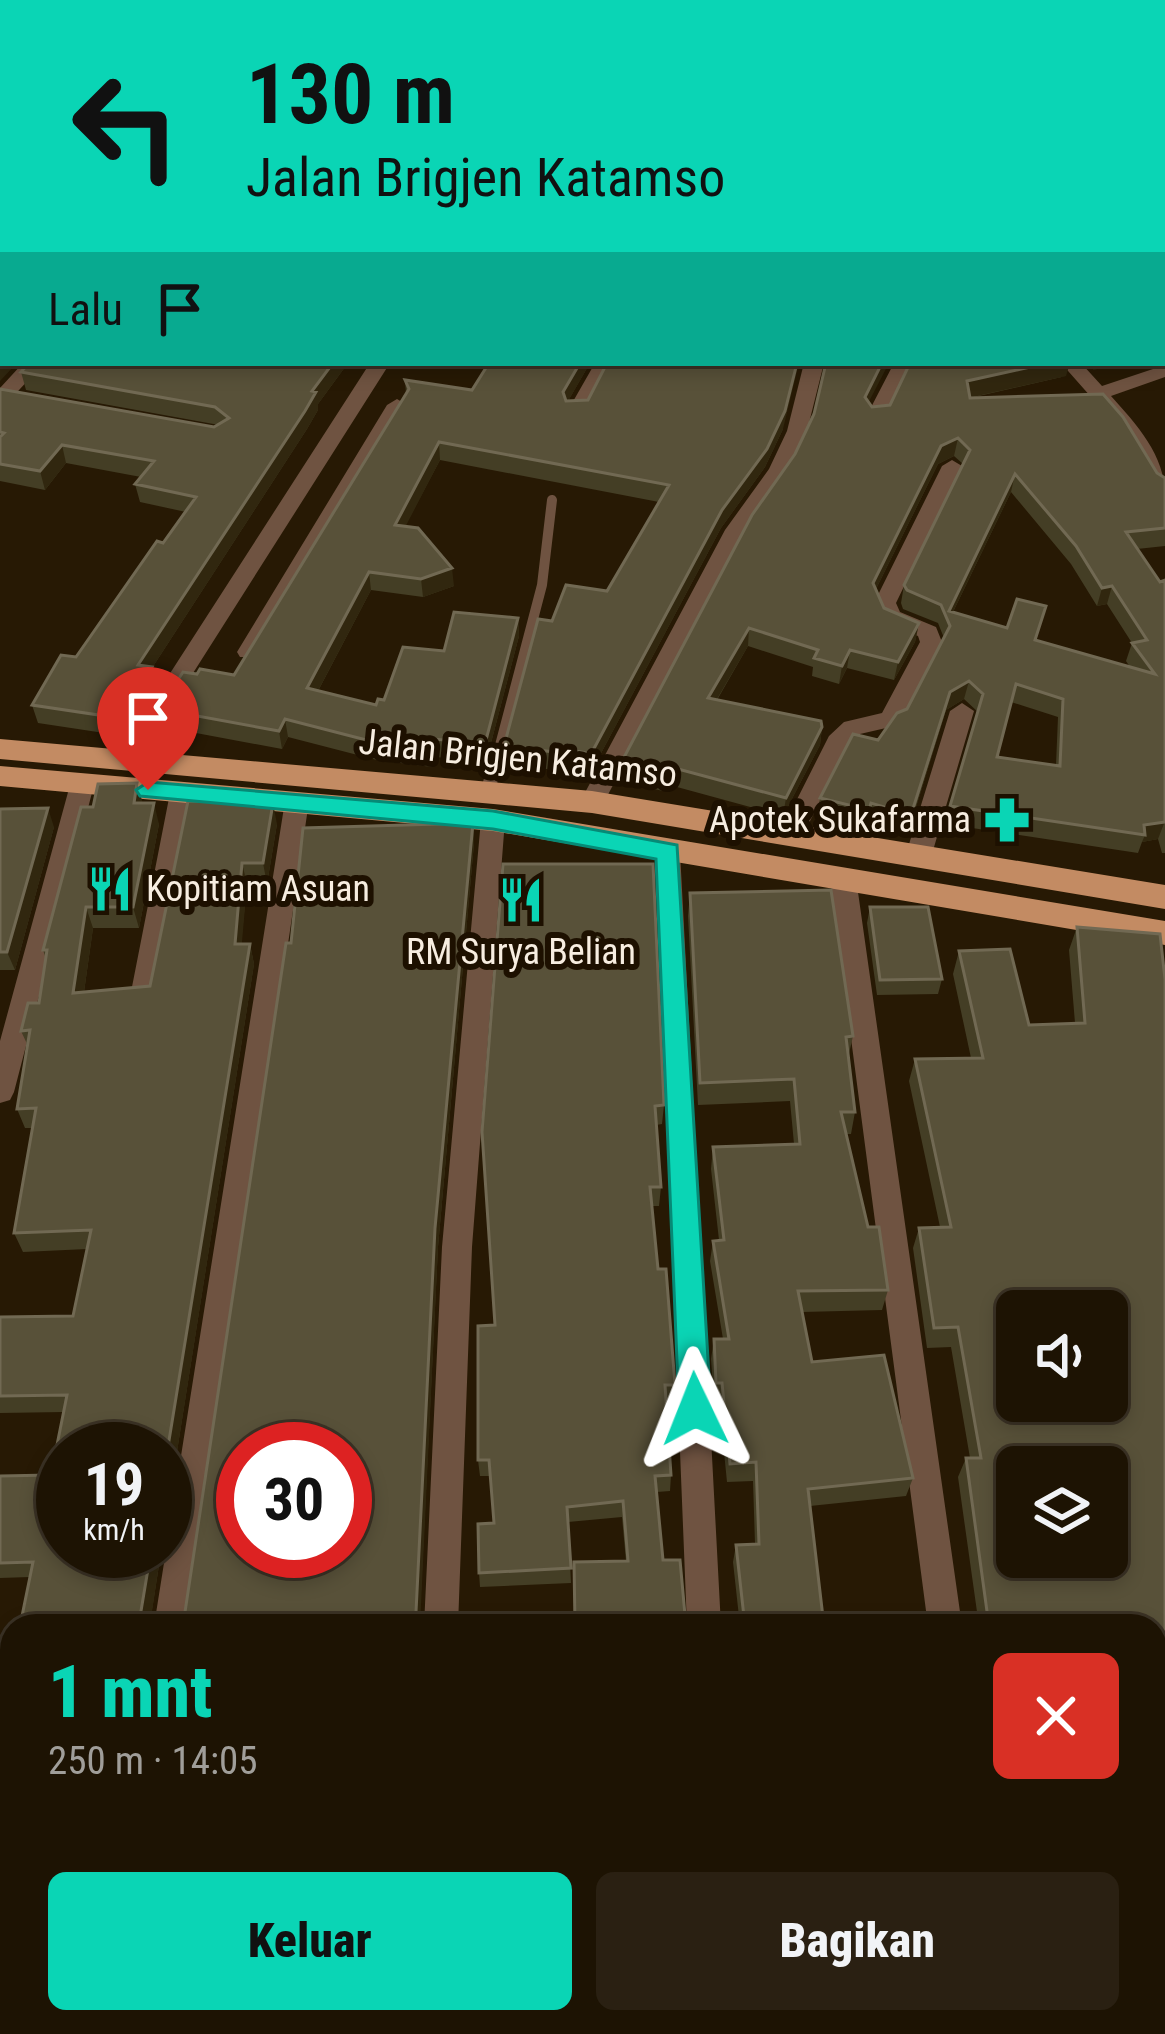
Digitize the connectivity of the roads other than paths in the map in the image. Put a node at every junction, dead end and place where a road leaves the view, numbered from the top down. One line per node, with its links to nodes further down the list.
1 (32, 366): 9 (street)
2 (378, 366): 16 (street)
3 (603, 366): 11 (street)
4 (813, 366): 27 (street)
5 (902, 366): 12 (street)
6 (1074, 366): 8 (street)
7 (1165, 371): 8 (street)
8 (1099, 393): 14 (street)
9 (10, 398)
10 (397, 405): 17 (street)
11 (577, 412)
12 (876, 417)
13 (952, 466): 29 (street)
14 (1165, 489)
15 (552, 500): 28 (lane)
16 (270, 537): 17 (street); 21 (street)
17 (310, 543): 18 (street)
18 (248, 652)
19 (962, 711): 31 (street)
20 (0, 748): 21 (main road, Jalan Brigjen Katamso)
21 (126, 760): 24 (main road, Jalan Brigjen Katamso)
22 (0, 776): 23 (main road, Jalan Brigjen Katamso)
23 (82, 785): 25 (main road, Jalan Brigjen Katamso); 36 (street)
24 (356, 792): 26 (main road, Jalan Brigjen Katamso); 28 (main road, Jalan Brigjen Katamso)
25 (182, 793): 26 (main road, Jalan Brigjen Katamso); 35 (street)
26 (297, 801): 37 (street)
27 (592, 802): 28 (main road, Jalan Brigjen Katamso); 29 (main road, Jalan Brigjen Katamso)
28 (490, 805): 30 (main road, Jalan Brigjen Katamso); 38 (street)
29 (792, 833): 31 (main road, Jalan Brigjen Katamso)
30 (668, 852): 32 (main road, Jalan Brigjen Katamso); 39 (street)
31 (919, 854): 33 (main road, Jalan Brigjen Katamso)
32 (843, 878): 34 (main road, Jalan Brigjen Katamso); 40 (street)
33 (1165, 897)
34 (1163, 939)
35 (142, 997)
36 (0, 1092)
37 (173, 1614)
38 (441, 1614)
39 (703, 1614)
40 (943, 1614)

